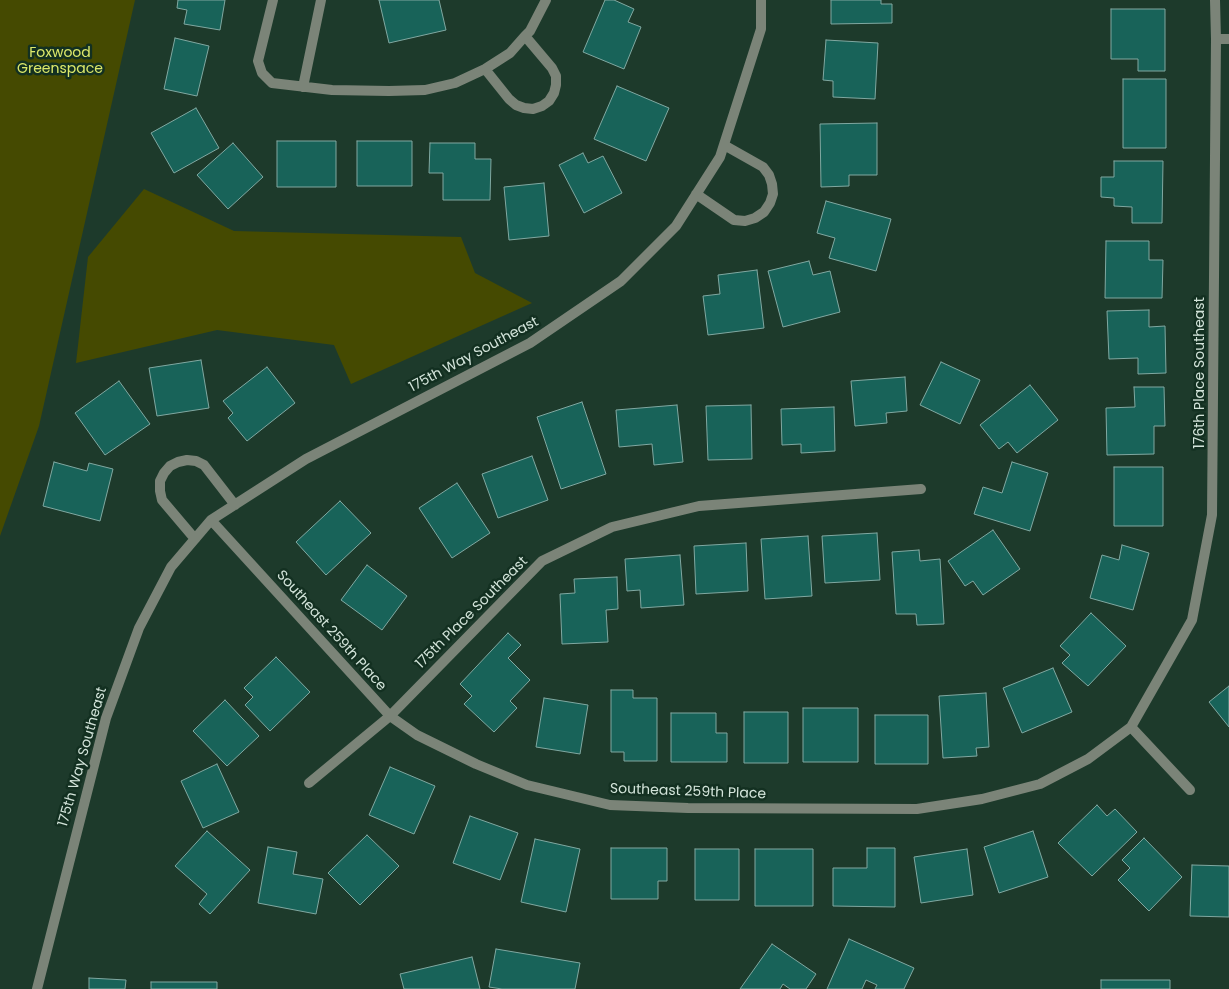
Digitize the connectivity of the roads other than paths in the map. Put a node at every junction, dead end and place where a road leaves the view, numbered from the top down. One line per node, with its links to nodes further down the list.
1 (273, 0): 10 (street)
2 (321, 0): 10 (street)
3 (546, 0): 6 (street)
4 (761, 0): 11 (street, 175th Way Southeast)
5 (1215, 0): 7 (street, 176th Place Southeast)
6 (526, 36): 9 (street); 9 (street)
7 (1216, 39): 8 (street); 18 (street, 176th Place Southeast)
8 (1229, 39)
9 (485, 68): 10 (street)
10 (302, 86)
11 (724, 144): 12 (street, 175th Way Southeast); 12 (street)
12 (696, 194): 14 (street, 175th Way Southeast)
13 (921, 489): 17 (street, 175th Place Southeast)
14 (235, 505): 15 (street, 175th Way Southeast); 16 (street)
15 (212, 520): 16 (street, 175th Way Southeast); 17 (street, Southeast 259th Place)
16 (195, 539): 21 (street, 175th Way Southeast)
17 (390, 716): 18 (street, Southeast 259th Place); 19 (street, 175th Place Southeast)
18 (1131, 727): 20 (street)
19 (309, 783)
20 (1190, 790)
21 (37, 989)

